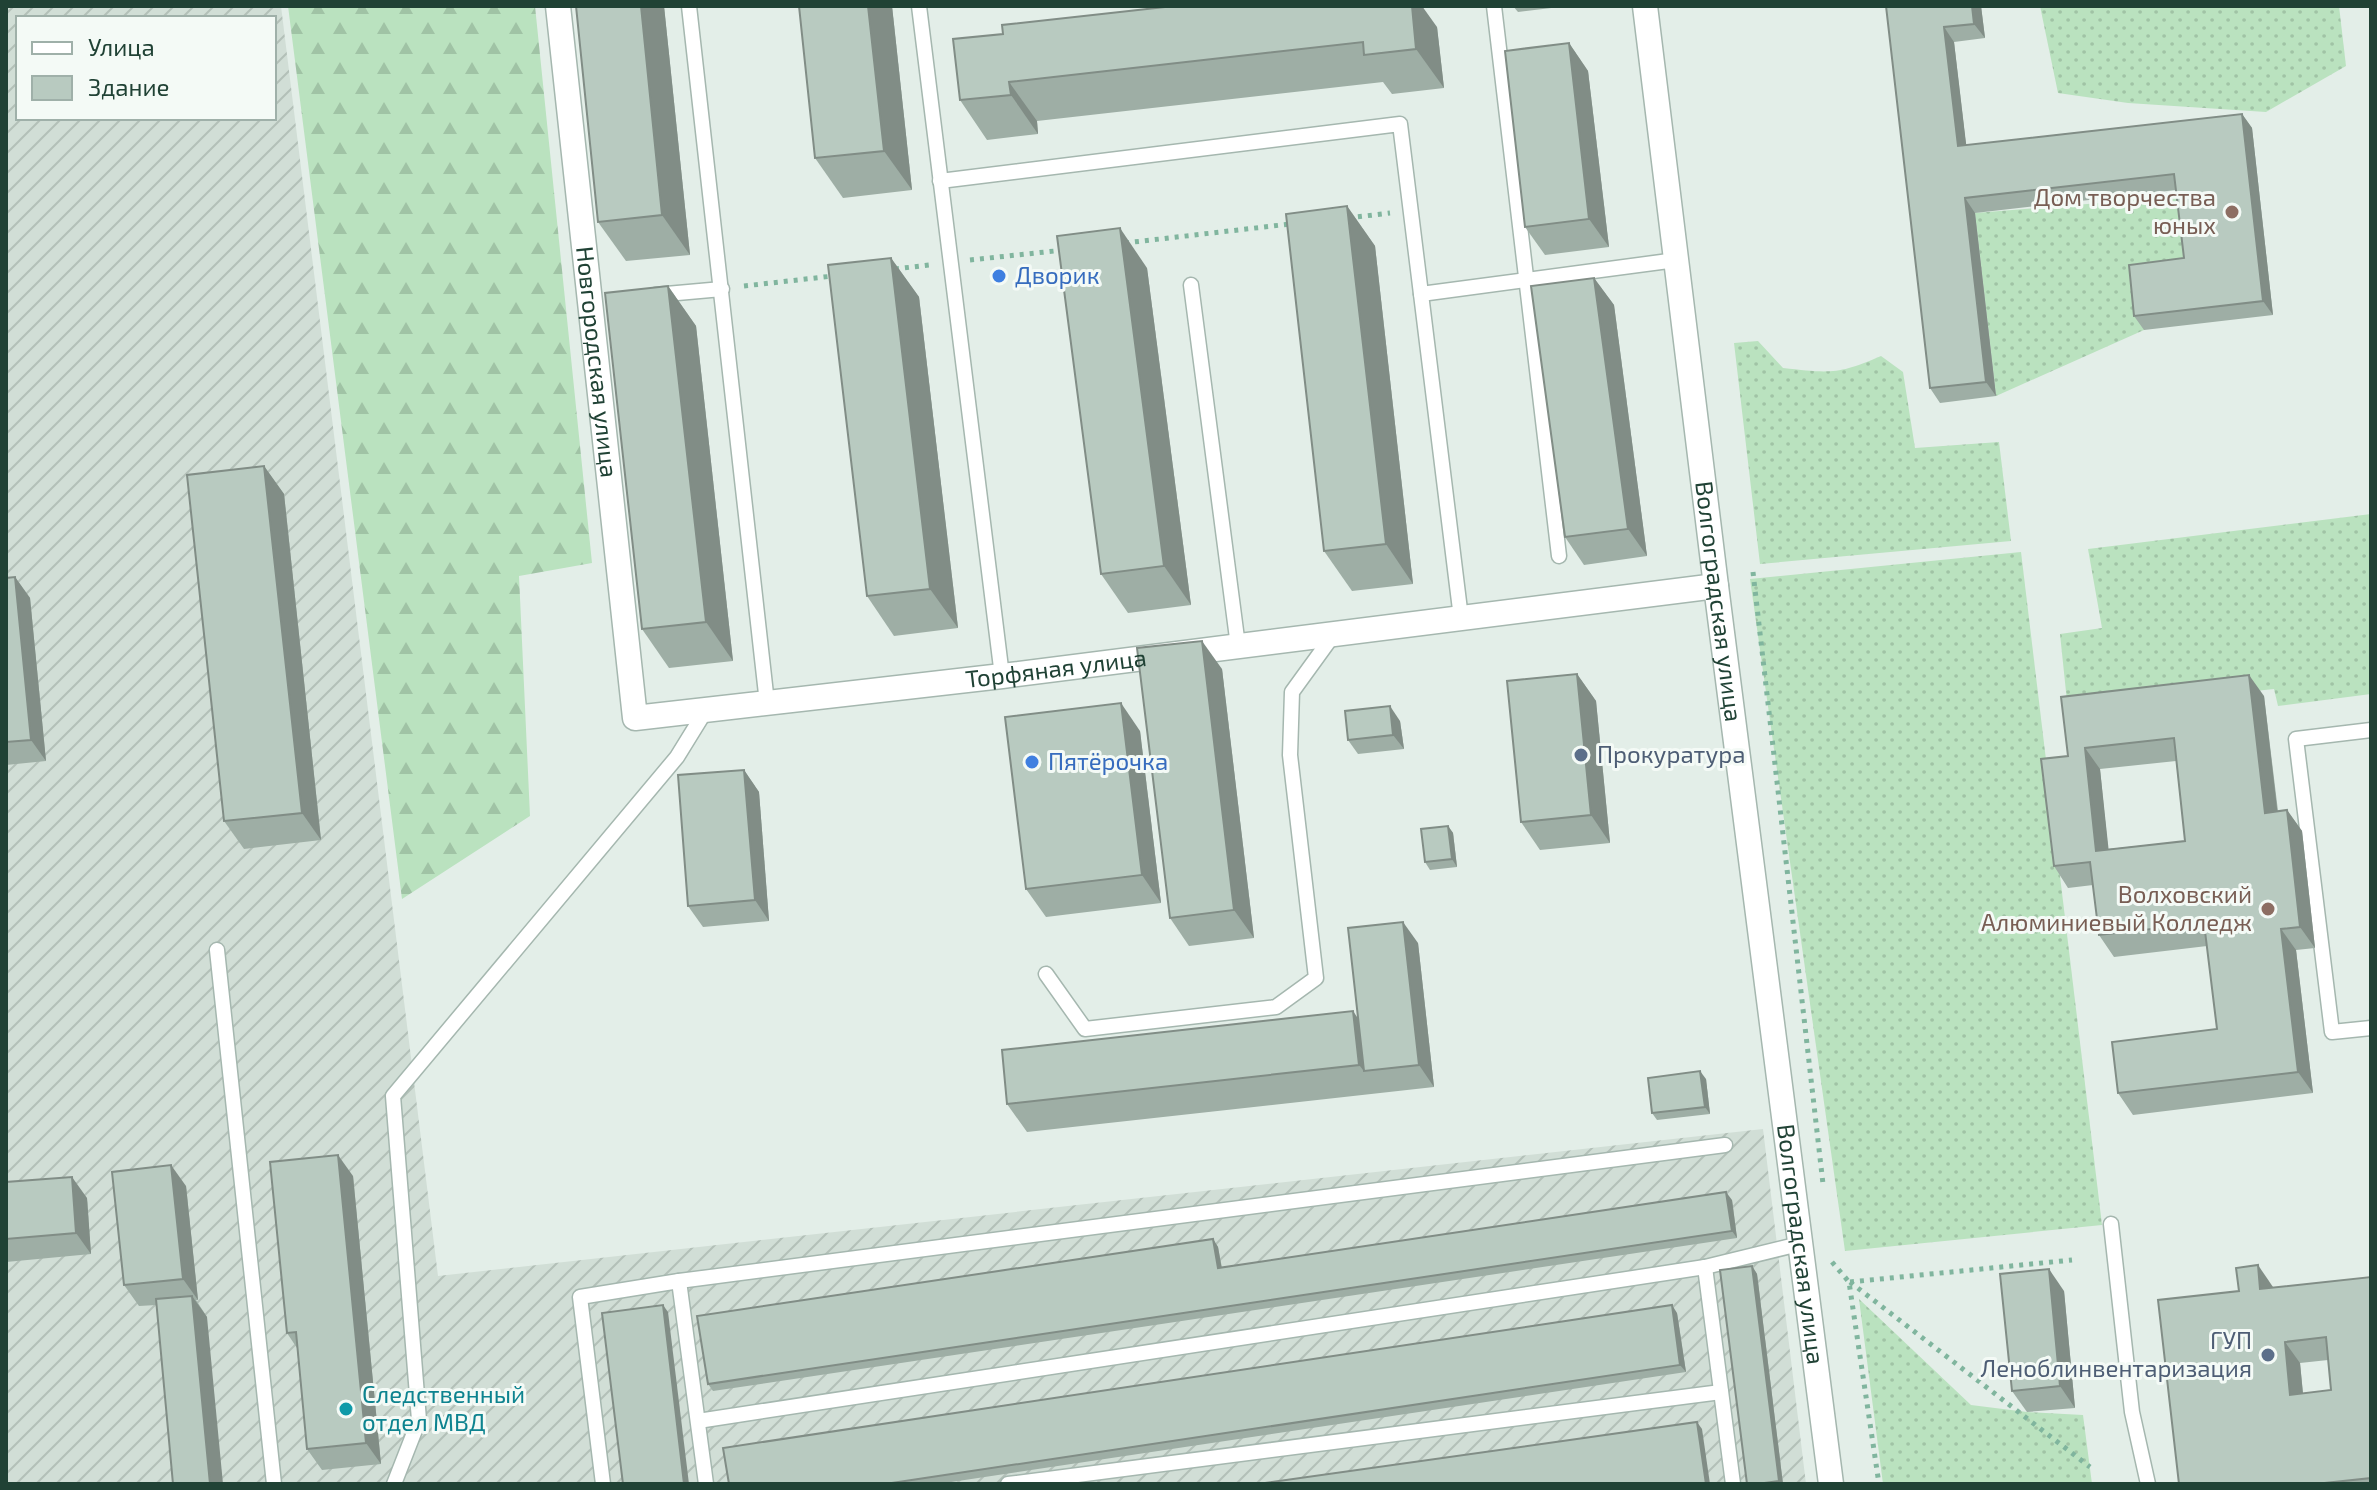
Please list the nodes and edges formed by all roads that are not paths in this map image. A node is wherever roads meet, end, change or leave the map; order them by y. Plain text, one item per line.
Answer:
1 (558, 6) edge
2 (689, 6) edge
3 (919, 6) edge
4 (1494, 6) edge
5 (1645, 6) edge
6 (940, 181) junction
7 (1676, 260) junction
8 (1526, 279) junction
9 (1191, 285) dead end
10 (722, 289) junction
11 (1421, 294) junction
12 (634, 297) edge
13 (1559, 556) dead end
14 (1716, 586) junction
15 (1461, 618) junction
16 (1335, 634) junction
17 (1238, 646) junction
18 (1002, 676) junction
19 (767, 703) junction
20 (706, 710) junction
21 (635, 718) joint
22 (2371, 730) edge
23 (217, 950) dead end
24 (1046, 974) dead end
25 (2371, 1028) edge
26 (1725, 1145) dead end
27 (2111, 1224) dead end
28 (1799, 1244) junction
29 (1705, 1267) junction
30 (679, 1281) junction
31 (1721, 1392) junction
32 (698, 1421) junction
33 (274, 1484) edge
34 (394, 1484) edge
35 (603, 1484) edge
36 (706, 1484) edge
37 (1008, 1484) edge
38 (1733, 1484) edge
39 (1831, 1484) edge
40 (2148, 1484) edge

1 - 21 street, Новгородская улица
2 - 10 lane
3 - 6 lane
4 - 8 lane
5 - 7 street, Волгоградская улица
6 - 11 lane
6 - 18 lane
7 - 8 lane
7 - 14 street, Волгоградская улица
8 - 11 lane
8 - 13 lane
9 - 17 lane
10 - 12 lane
10 - 19 lane
11 - 15 lane
14 - 15 street, Торфяная улица
14 - 28 street, Волгоградская улица
15 - 16 street, Торфяная улица
16 - 17 street, Торфяная улица
16 - 24 lane
17 - 18 street, Торфяная улица
18 - 19 street, Торфяная улица
19 - 20 street, Торфяная улица
20 - 21 street, Торфяная улица
20 - 34 lane
22 - 25 lane
23 - 33 lane
26 - 30 lane
27 - 40 lane
28 - 29 lane
28 - 39 street, Волгоградская улица
29 - 31 lane
29 - 32 lane
30 - 32 lane
30 - 35 lane
31 - 37 lane
31 - 38 lane
32 - 36 lane

